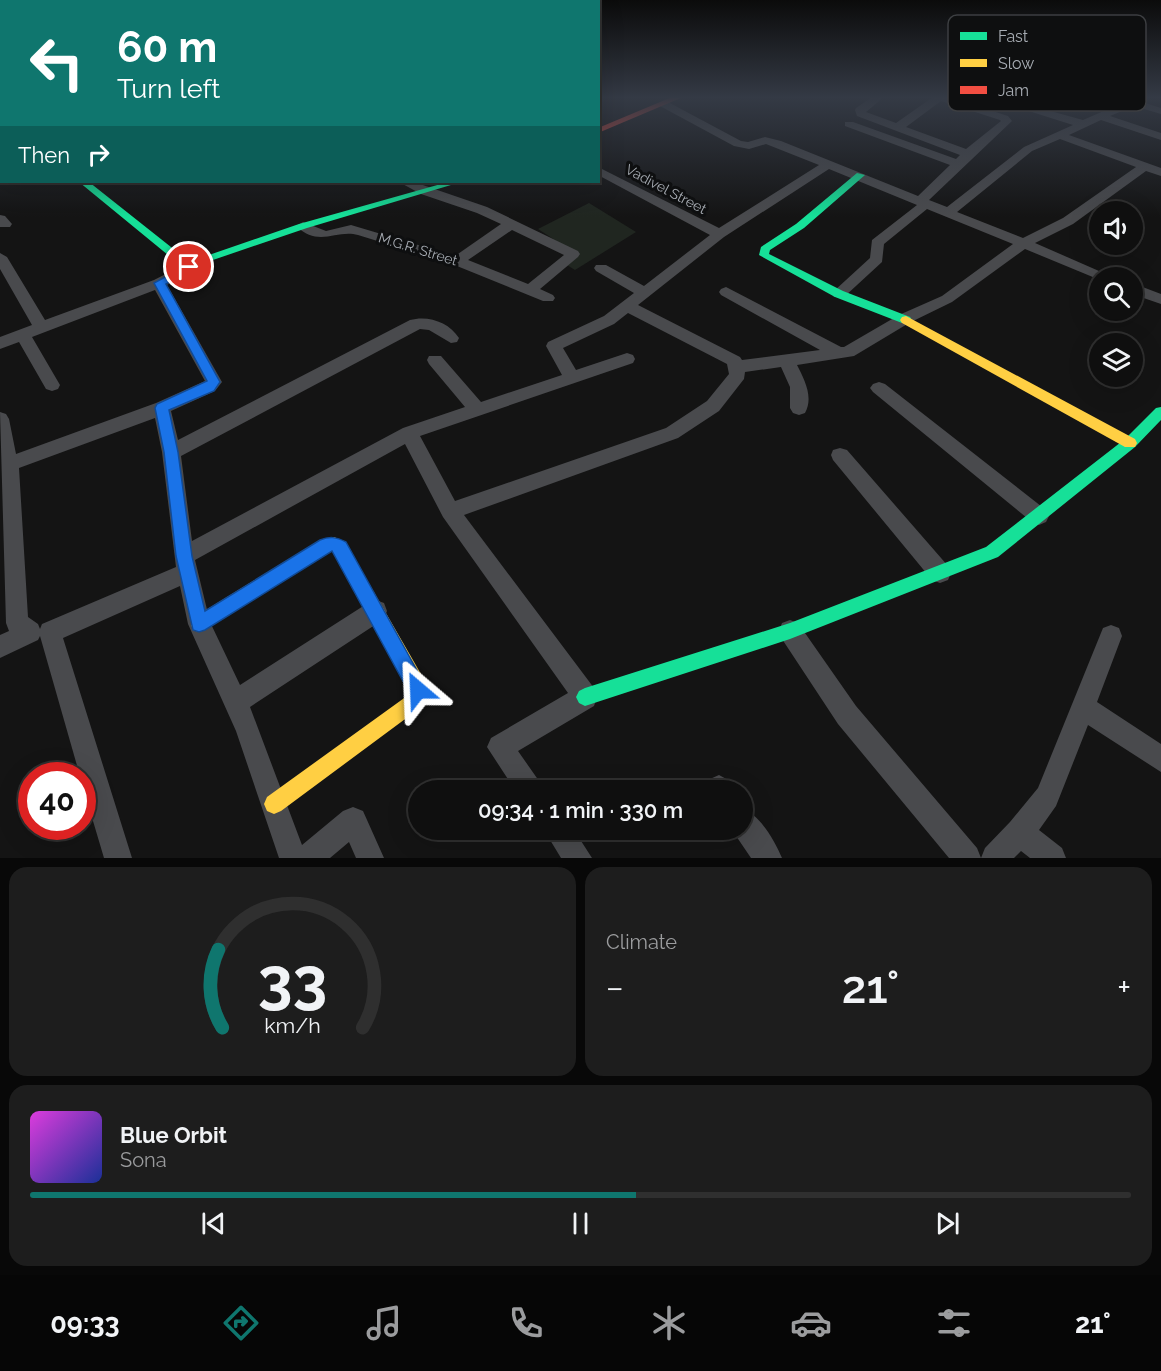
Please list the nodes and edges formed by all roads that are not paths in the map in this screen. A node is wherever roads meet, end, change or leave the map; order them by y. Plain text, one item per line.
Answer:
1 (725, 137) edge
2 (884, 137) edge
3 (922, 137) edge
4 (987, 137) edge
5 (1055, 137) edge
6 (1066, 137) edge
7 (968, 154) junction
8 (830, 163) junction
9 (957, 164) junction
10 (1145, 166) junction
11 (600, 171) edge
12 (1161, 172) edge
13 (860, 175) junction
14 (85, 183) edge
15 (407, 183) edge
16 (453, 183) edge
17 (425, 191) junction
18 (924, 202) junction
19 (949, 212) junction
20 (511, 224) junction
21 (303, 226) junction
22 (720, 234) junction
23 (1024, 243) junction
24 (0, 257) edge
25 (204, 260) junction
26 (457, 261) junction
27 (602, 268) dead end
28 (1089, 270) edge
29 (159, 283) junction
30 (531, 289) junction
31 (644, 292) junction
32 (726, 292) dead end
33 (1143, 292) edge
34 (839, 294) junction
35 (548, 298) dead end
36 (1161, 299) edge
37 (628, 306) junction
38 (904, 319) junction
39 (41, 327) junction
40 (23, 334) junction
41 (451, 338) dead end
42 (0, 343) edge
43 (838, 353) junction
44 (627, 359) dead end
45 (435, 360) dead end
46 (787, 362) junction
47 (735, 366) junction
48 (572, 377) junction
49 (52, 385) dead end
50 (879, 388) dead end
51 (162, 408) junction
52 (799, 408) dead end
53 (477, 410) junction
54 (1161, 412) edge
55 (0, 419) edge
56 (409, 433) junction
57 (1130, 443) junction
58 (171, 452) junction
59 (840, 455) dead end
60 (9, 464) junction
61 (450, 511) junction
62 (1039, 516) junction
63 (6, 544) edge
64 (186, 564) junction
65 (940, 573) junction
66 (376, 611) junction
67 (199, 624) junction
68 (790, 631) junction
69 (1111, 636) dead end
70 (0, 647) edge
71 (585, 697) junction
72 (235, 702) junction
73 (1082, 707) junction
74 (1161, 759) edge
75 (523, 780) edge
76 (274, 804) junction
77 (1020, 832) junction
78 (753, 837) edge
79 (565, 840) edge
80 (118, 858) edge
81 (293, 858) edge
82 (309, 858) edge
83 (370, 858) edge
84 (578, 858) edge
85 (768, 858) edge
86 (967, 858) edge
87 (995, 858) edge
88 (1052, 858) edge

1 - 8 street
2 - 9 street
3 - 7 street
4 - 7 street
5 - 19 street
6 - 10 street
7 - 9 street
8 - 13 street
8 - 22 street
9 - 18 street
10 - 12 street
10 - 23 street
11 - 22 street, Vadivel Street
13 - 18 street
13 - 34 street
14 - 25 street
15 - 17 street
16 - 17 street
17 - 20 street
17 - 21 street
18 - 19 street
18 - 34 street
19 - 23 street
20 - 26 street
20 - 30 street
21 - 25 street
21 - 26 street, M.G.R. Street
22 - 31 street
23 - 28 street
23 - 38 street
24 - 39 street
25 - 29 street
26 - 30 street, M.G.R. Street
27 - 31 street
29 - 39 street
29 - 51 street
30 - 35 street, M.G.R. Street
31 - 37 street
32 - 43 street
33 - 36 street
34 - 38 street
37 - 47 street
37 - 48 street
38 - 43 street
38 - 57 street
39 - 40 street
40 - 42 street
40 - 49 street
41 - 58 street
43 - 46 street
44 - 48 street
45 - 53 street
46 - 47 street
46 - 52 street
47 - 61 street
48 - 53 street
50 - 62 street
51 - 58 street
51 - 60 street
53 - 56 street
54 - 57 street
55 - 60 street
56 - 61 street
56 - 64 street
57 - 62 street
58 - 64 street
59 - 65 street
60 - 63 street
61 - 71 street
62 - 65 street
63 - 70 street
64 - 67 street
64 - 80 street
65 - 68 street
66 - 67 street
66 - 72 street
66 - 76 street
67 - 72 street
68 - 71 street
68 - 86 street
69 - 73 street
71 - 75 street
72 - 76 street
73 - 74 street
73 - 77 street
76 - 81 street
77 - 87 street
77 - 88 street
78 - 85 street
79 - 84 street
82 - 83 street

